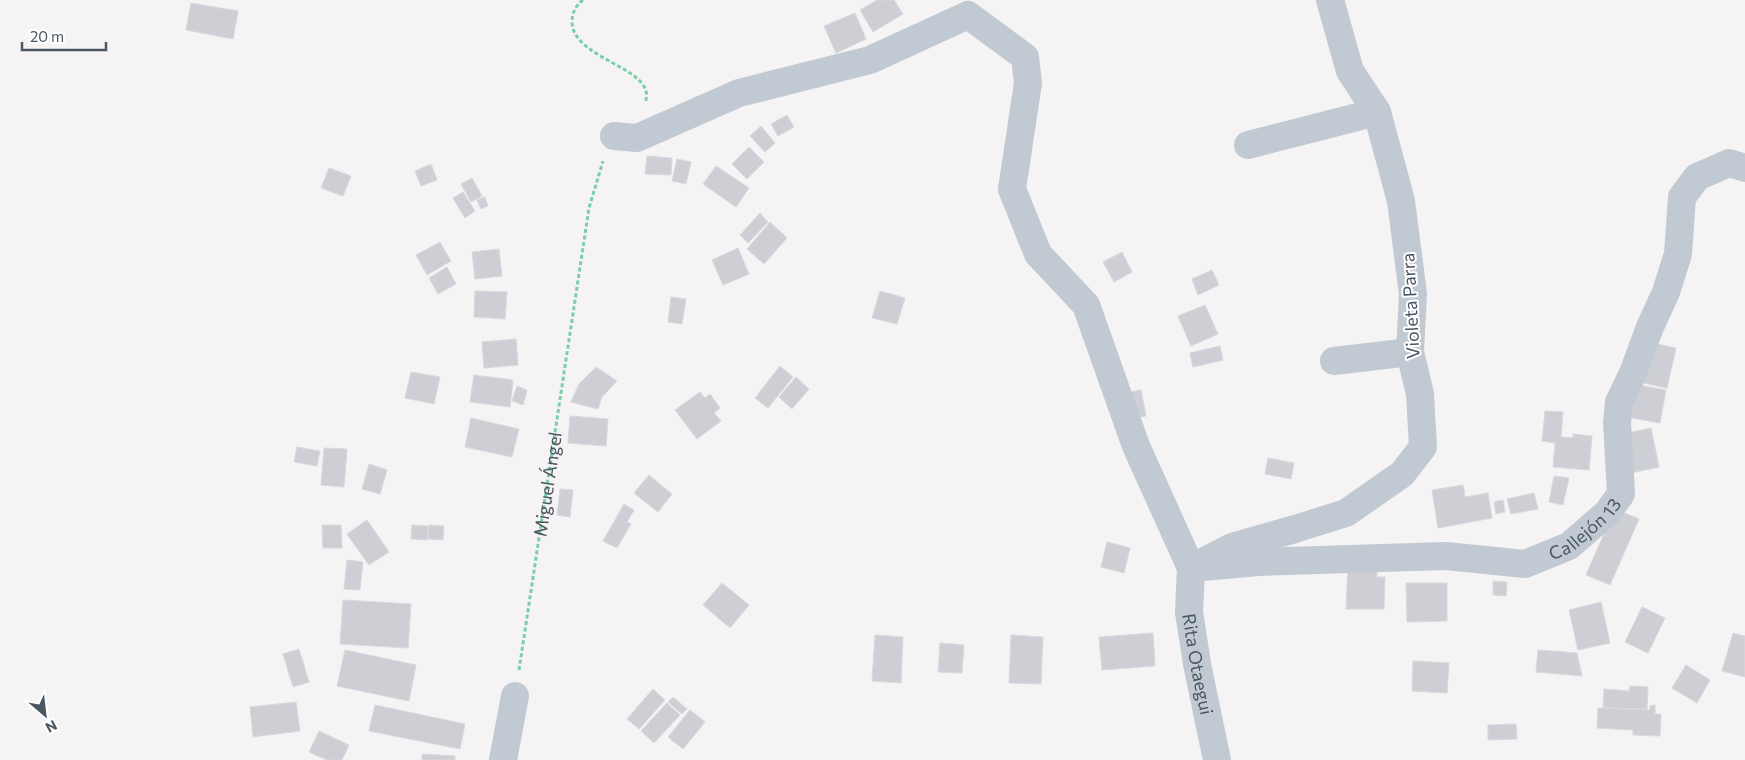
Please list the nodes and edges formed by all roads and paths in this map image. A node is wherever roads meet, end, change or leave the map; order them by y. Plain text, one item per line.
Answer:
1 (583, 0) edge
2 (1330, 0) edge
3 (1377, 112) junction
4 (614, 136) junction
5 (1248, 145) dead end
6 (1745, 168) edge
7 (1410, 352) junction
8 (1334, 362) dead end
9 (1191, 568) junction
10 (515, 696) joint
11 (503, 760) edge
12 (1217, 760) edge

1 - 4 path
2 - 3 street, Violeta Parra
3 - 5 street
3 - 7 street, Violeta Parra
4 - 9 street
4 - 10 path, Miguel Ángel
6 - 9 street, Callejón 13
7 - 8 street
7 - 9 street, Violeta Parra
9 - 12 street, Rita Otaegui
10 - 11 street

